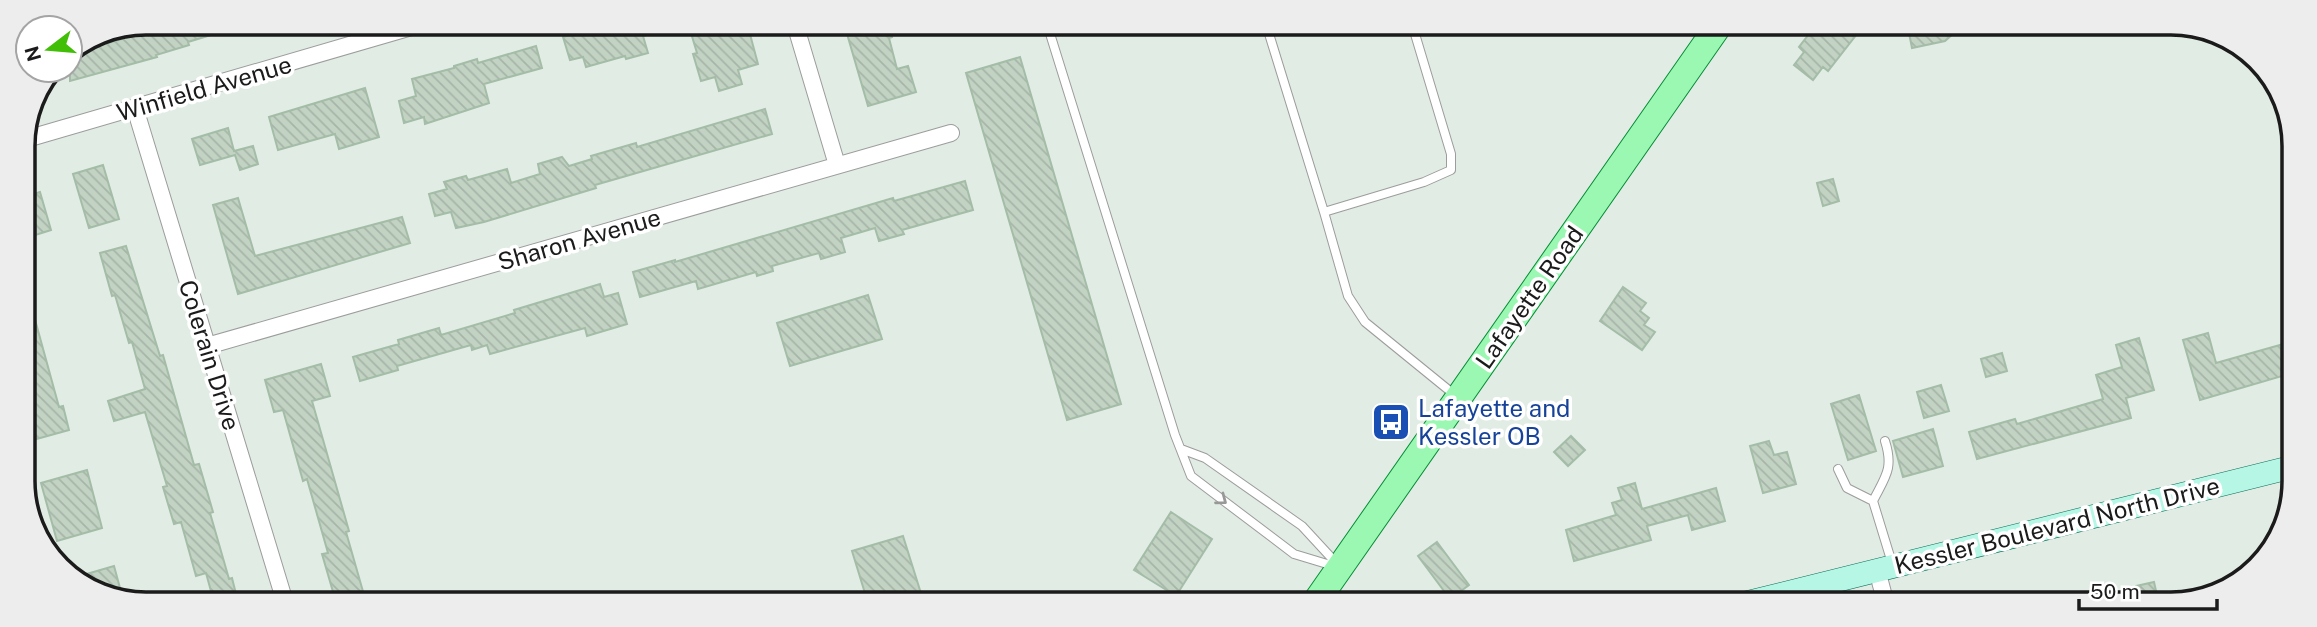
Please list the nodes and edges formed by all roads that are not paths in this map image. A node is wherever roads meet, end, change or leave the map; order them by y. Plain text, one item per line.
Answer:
1 (384, 35) edge
2 (799, 35) edge
3 (1050, 35) edge
4 (1269, 35) edge
5 (1415, 35) edge
6 (1712, 35) edge
7 (135, 107) junction
8 (951, 133) dead end
9 (36, 136) edge
10 (837, 165) junction
11 (1324, 212) junction
12 (207, 346) junction
13 (1459, 398) junction
14 (1885, 441) dead end
15 (1181, 449) junction
16 (1838, 469) dead end
17 (2282, 469) edge
18 (1872, 501) junction
19 (1340, 567) junction
20 (1885, 568) junction
21 (282, 592) edge
22 (1323, 592) edge
23 (1790, 592) edge
24 (1886, 592) edge

1 - 7 street, Winfield Avenue
2 - 10 street
3 - 15 lane
4 - 11 lane
5 - 11 lane
6 - 13 main road, Lafayette Road
7 - 9 street, Winfield Avenue
7 - 12 street, Colerain Drive
8 - 10 street, Sharon Avenue
10 - 12 street, Sharon Avenue
11 - 13 lane
12 - 21 street, Colerain Drive
13 - 19 main road, Lafayette Road
14 - 18 lane
15 - 19 lane
15 -> 19 lane
16 - 18 lane
17 - 20 main road, Kessler Boulevard North Drive
18 - 20 lane
19 - 22 main road, Lafayette Road
20 - 23 main road, Kessler Boulevard North Drive
20 - 24 street

